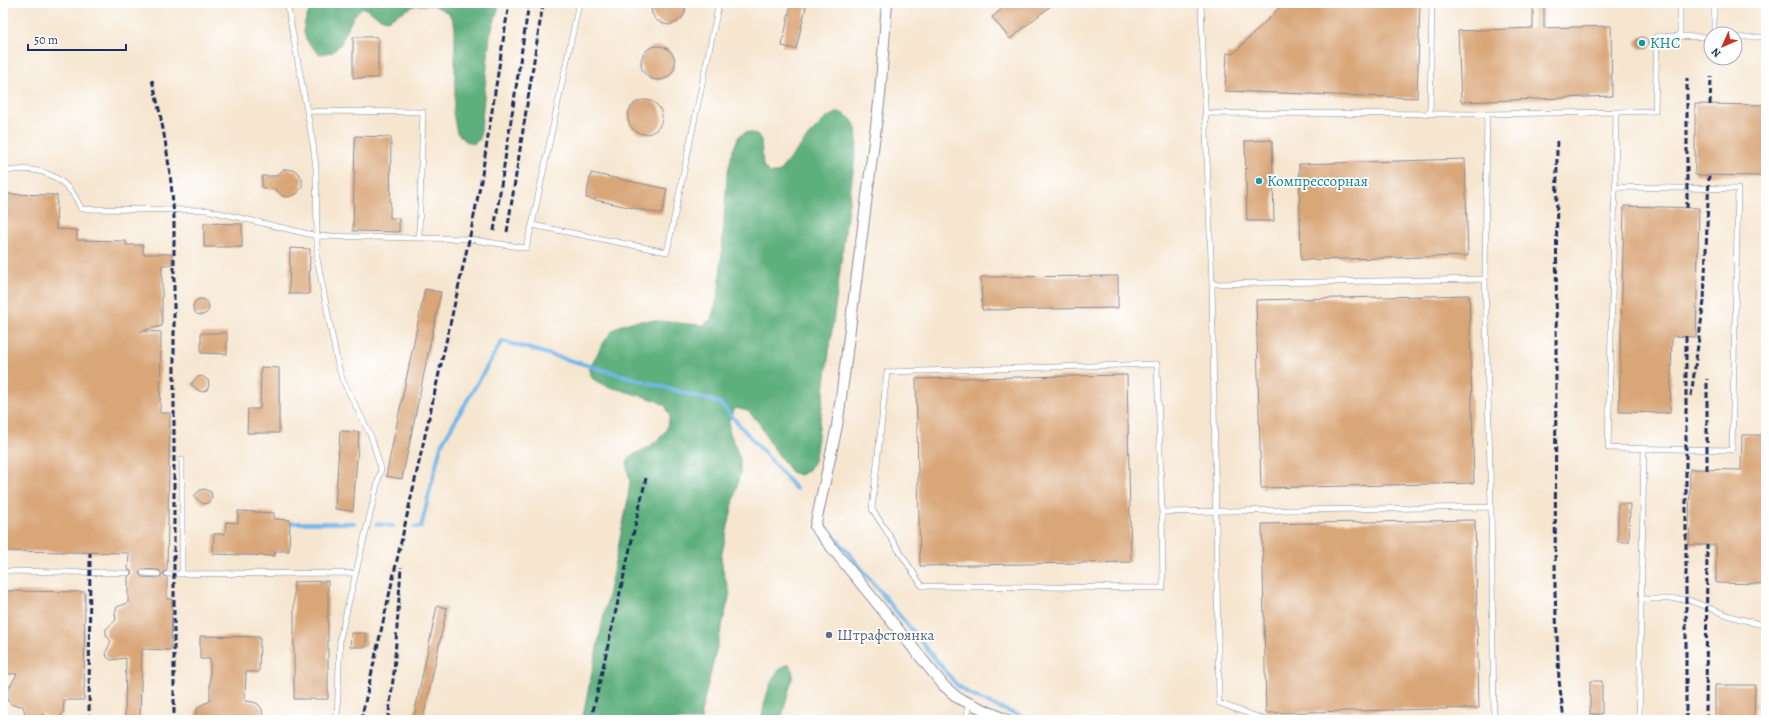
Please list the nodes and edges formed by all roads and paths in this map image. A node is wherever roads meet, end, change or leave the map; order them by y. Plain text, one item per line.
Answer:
1 (288, 3) edge
2 (579, 3) edge
3 (719, 3) edge
4 (887, 3) edge
5 (1201, 3) edge
6 (1432, 3) edge
7 (1680, 3) edge
8 (1714, 3) edge
9 (1714, 26) edge
10 (1680, 36) junction
11 (1703, 37) edge
12 (1743, 37) edge
13 (1766, 37) edge
14 (308, 112) junction
15 (1616, 112) junction
16 (1206, 113) junction
17 (1430, 114) junction
18 (1487, 114) junction
19 (3, 172) edge
20 (1614, 187) junction
21 (532, 225) junction
22 (317, 236) junction
23 (419, 237) junction
24 (1485, 279) junction
25 (1212, 284) junction
26 (1644, 448) junction
27 (182, 460) dead end
28 (1491, 507) junction
29 (1162, 512) junction
30 (1215, 512) junction
31 (3, 571) edge
32 (128, 573) dead end
33 (143, 573) dead end
34 (355, 573) junction
35 (158, 574) dead end
36 (167, 574) dead end
37 (182, 574) junction
38 (1641, 599) junction
39 (1766, 626) edge
40 (968, 703) junction
41 (337, 720) edge
42 (968, 720) edge
43 (1007, 720) edge
44 (1266, 720) edge
45 (1494, 720) edge
46 (1639, 720) edge

1 - 14 lane
2 - 21 lane
3 - 21 lane
4 - 40 street
5 - 16 lane
6 - 17 lane
7 - 10 lane
8 - 9 lane
10 - 11 lane
10 - 15 lane
12 - 13 lane
14 - 22 lane
14 - 23 lane
15 - 18 lane
15 - 20 lane
16 - 17 lane
16 - 25 lane
17 - 18 lane
18 - 24 lane
19 - 22 lane
20 - 26 lane
20 - 26 lane
21 - 23 lane
22 - 23 lane
22 - 34 lane
24 - 25 lane
24 - 28 lane
25 - 30 lane
26 - 38 lane
27 - 37 lane
28 - 30 lane
28 - 45 lane
29 - 29 lane
29 - 30 lane
30 - 44 lane
31 - 32 lane
33 - 35 lane
34 - 37 lane
34 - 41 lane
36 - 37 lane
38 - 39 lane
38 - 46 lane
40 - 42 lane
40 - 43 street

